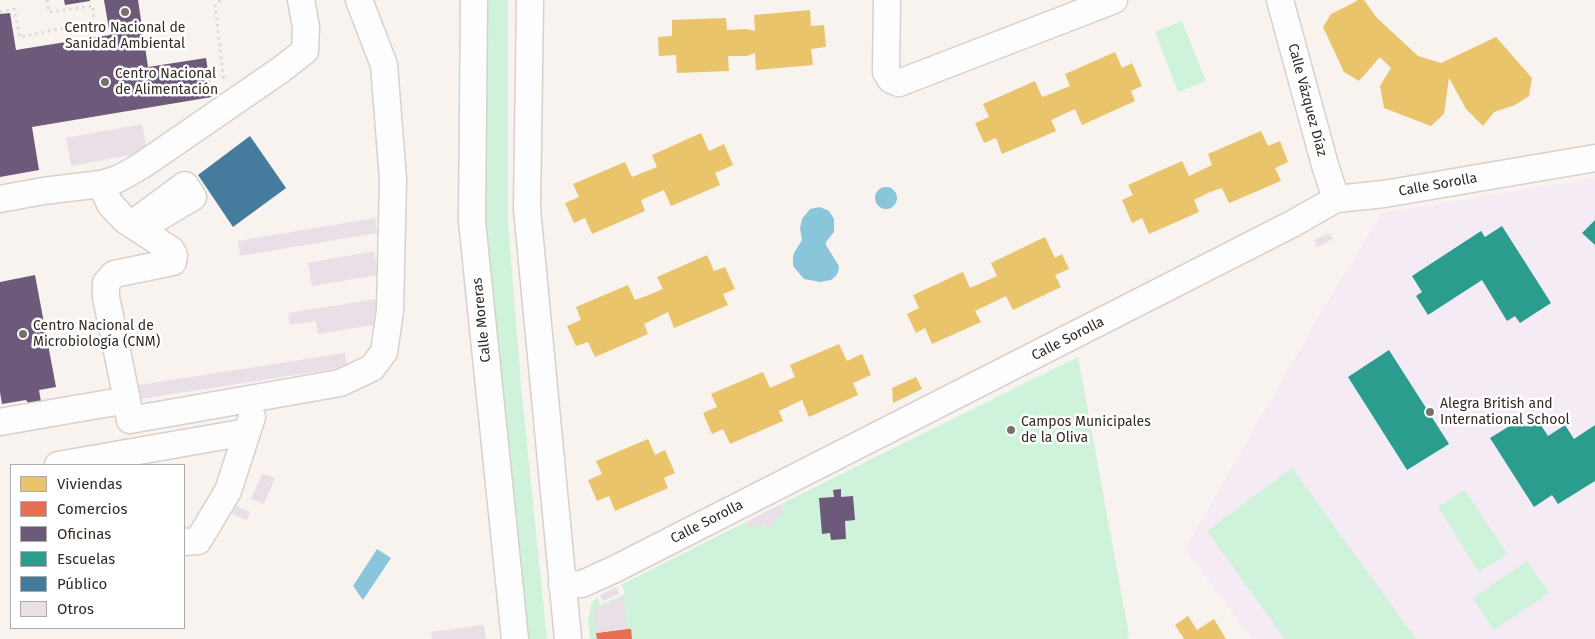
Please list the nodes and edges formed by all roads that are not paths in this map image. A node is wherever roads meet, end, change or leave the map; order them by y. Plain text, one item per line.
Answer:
1 (301, 0) edge
2 (358, 0) edge
3 (474, 0) edge
4 (530, 0) edge
5 (887, 0) edge
6 (1114, 0) edge
7 (1280, 0) edge
8 (1595, 158) edge
9 (100, 184) junction
10 (0, 199) edge
11 (1336, 199) junction
12 (258, 397) junction
13 (127, 400) junction
14 (0, 422) edge
15 (247, 432) junction
16 (64, 464) edge
17 (185, 542) edge
18 (562, 585) junction
19 (515, 639) edge
20 (568, 639) edge

1 - 9 street
2 - 12 street
3 - 19 street, Calle Moreras
4 - 18 street
5 - 6 street
7 - 11 street, Calle Vázquez Díaz
8 - 11 street, Calle Sorolla
9 - 10 street
9 - 13 street
11 - 18 street, Calle Sorolla
12 - 13 street
12 - 15 street
13 - 14 street
15 - 16 street
15 - 17 street
18 - 20 street

